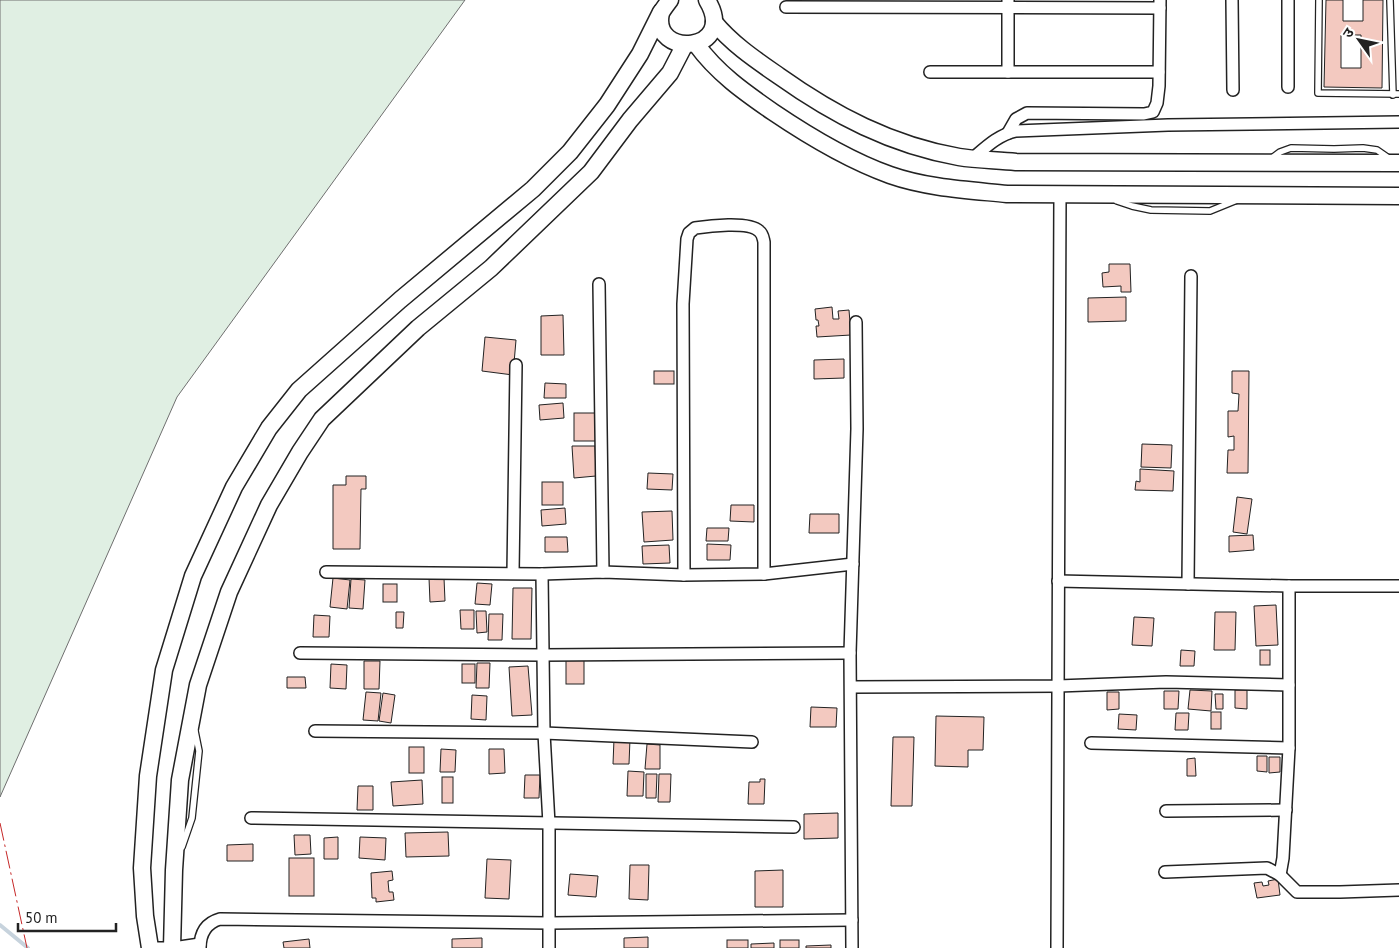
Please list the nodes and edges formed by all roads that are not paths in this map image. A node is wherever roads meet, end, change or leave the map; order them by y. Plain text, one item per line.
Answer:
1 (1232, 0) edge
2 (1288, 0) edge
3 (1319, 0) edge
4 (1390, 0) edge
5 (1008, 4) edge
6 (1160, 4) edge
7 (666, 6) edge
8 (786, 7) dead end
9 (713, 8) edge
10 (690, 45) junction
11 (930, 72) dead end
12 (1008, 72) junction
13 (1159, 72) junction
14 (1288, 87) dead end
15 (1233, 90) dead end
16 (1396, 94) edge
17 (1399, 122) edge
18 (1008, 133) junction
19 (972, 159) junction
20 (1397, 163) edge
21 (1060, 194) junction
22 (1399, 196) edge
23 (1191, 276) dead end
24 (599, 284) dead end
25 (856, 322) dead end
26 (516, 365) dead end
27 (853, 564) junction
28 (326, 572) dead end
29 (603, 572) junction
30 (513, 573) junction
31 (542, 574) junction
32 (764, 574) junction
33 (684, 575) junction
34 (1058, 581) junction
35 (1188, 584) junction
36 (1289, 586) junction
37 (1399, 586) edge
38 (300, 653) dead end
39 (850, 653) junction
40 (542, 656) junction
41 (1289, 684) junction
42 (1058, 686) junction
43 (851, 687) junction
44 (315, 731) dead end
45 (544, 733) junction
46 (752, 742) dead end
47 (1091, 742) dead end
48 (1288, 748) junction
49 (1286, 810) junction
50 (1166, 811) dead end
51 (251, 818) dead end
52 (549, 824) junction
53 (794, 827) dead end
54 (1165, 872) dead end
55 (1280, 875) junction
56 (1399, 890) edge
57 (852, 920) junction
58 (549, 923) junction
59 (200, 946) edge
60 (150, 948) edge
61 (166, 948) edge
62 (173, 948) edge
63 (549, 948) edge
64 (852, 948) edge
65 (1057, 948) edge

1 - 15 street
2 - 14 street
3 - 16 lane
4 - 16 lane
5 - 6 street
5 - 8 street
5 - 12 street
6 - 13 street
7 - 10 street
7 - 60 street
9 - 10 street
9 - 19 street
10 - 21 street
10 - 62 street
11 - 12 street
12 - 13 street
13 - 18 street
17 - 18 street
18 - 19 street
19 - 20 street
21 - 22 street
21 - 34 street
23 - 35 street
24 - 29 street
25 - 27 street
26 - 30 street
27 - 32 street
27 - 39 street
28 - 30 street
29 - 31 street
29 - 33 street
30 - 31 street
31 - 40 street
32 - 33 street
32 - 33 street
34 - 35 street
34 - 42 street
35 - 36 street
36 - 37 street
36 - 41 street
38 - 40 street
39 - 40 street
39 - 43 street
40 - 45 street
41 - 42 street
41 - 48 street
42 - 43 street
42 - 65 street
43 - 57 street
44 - 45 street
45 - 46 street
45 - 52 street
47 - 48 street
48 - 49 street
49 - 50 street
49 - 55 street
51 - 52 street
52 - 53 street
52 - 58 street
54 - 55 street
55 - 56 street
57 - 58 street
57 - 64 street
58 - 59 street
58 - 63 street
59 - 62 street
60 - 61 street

